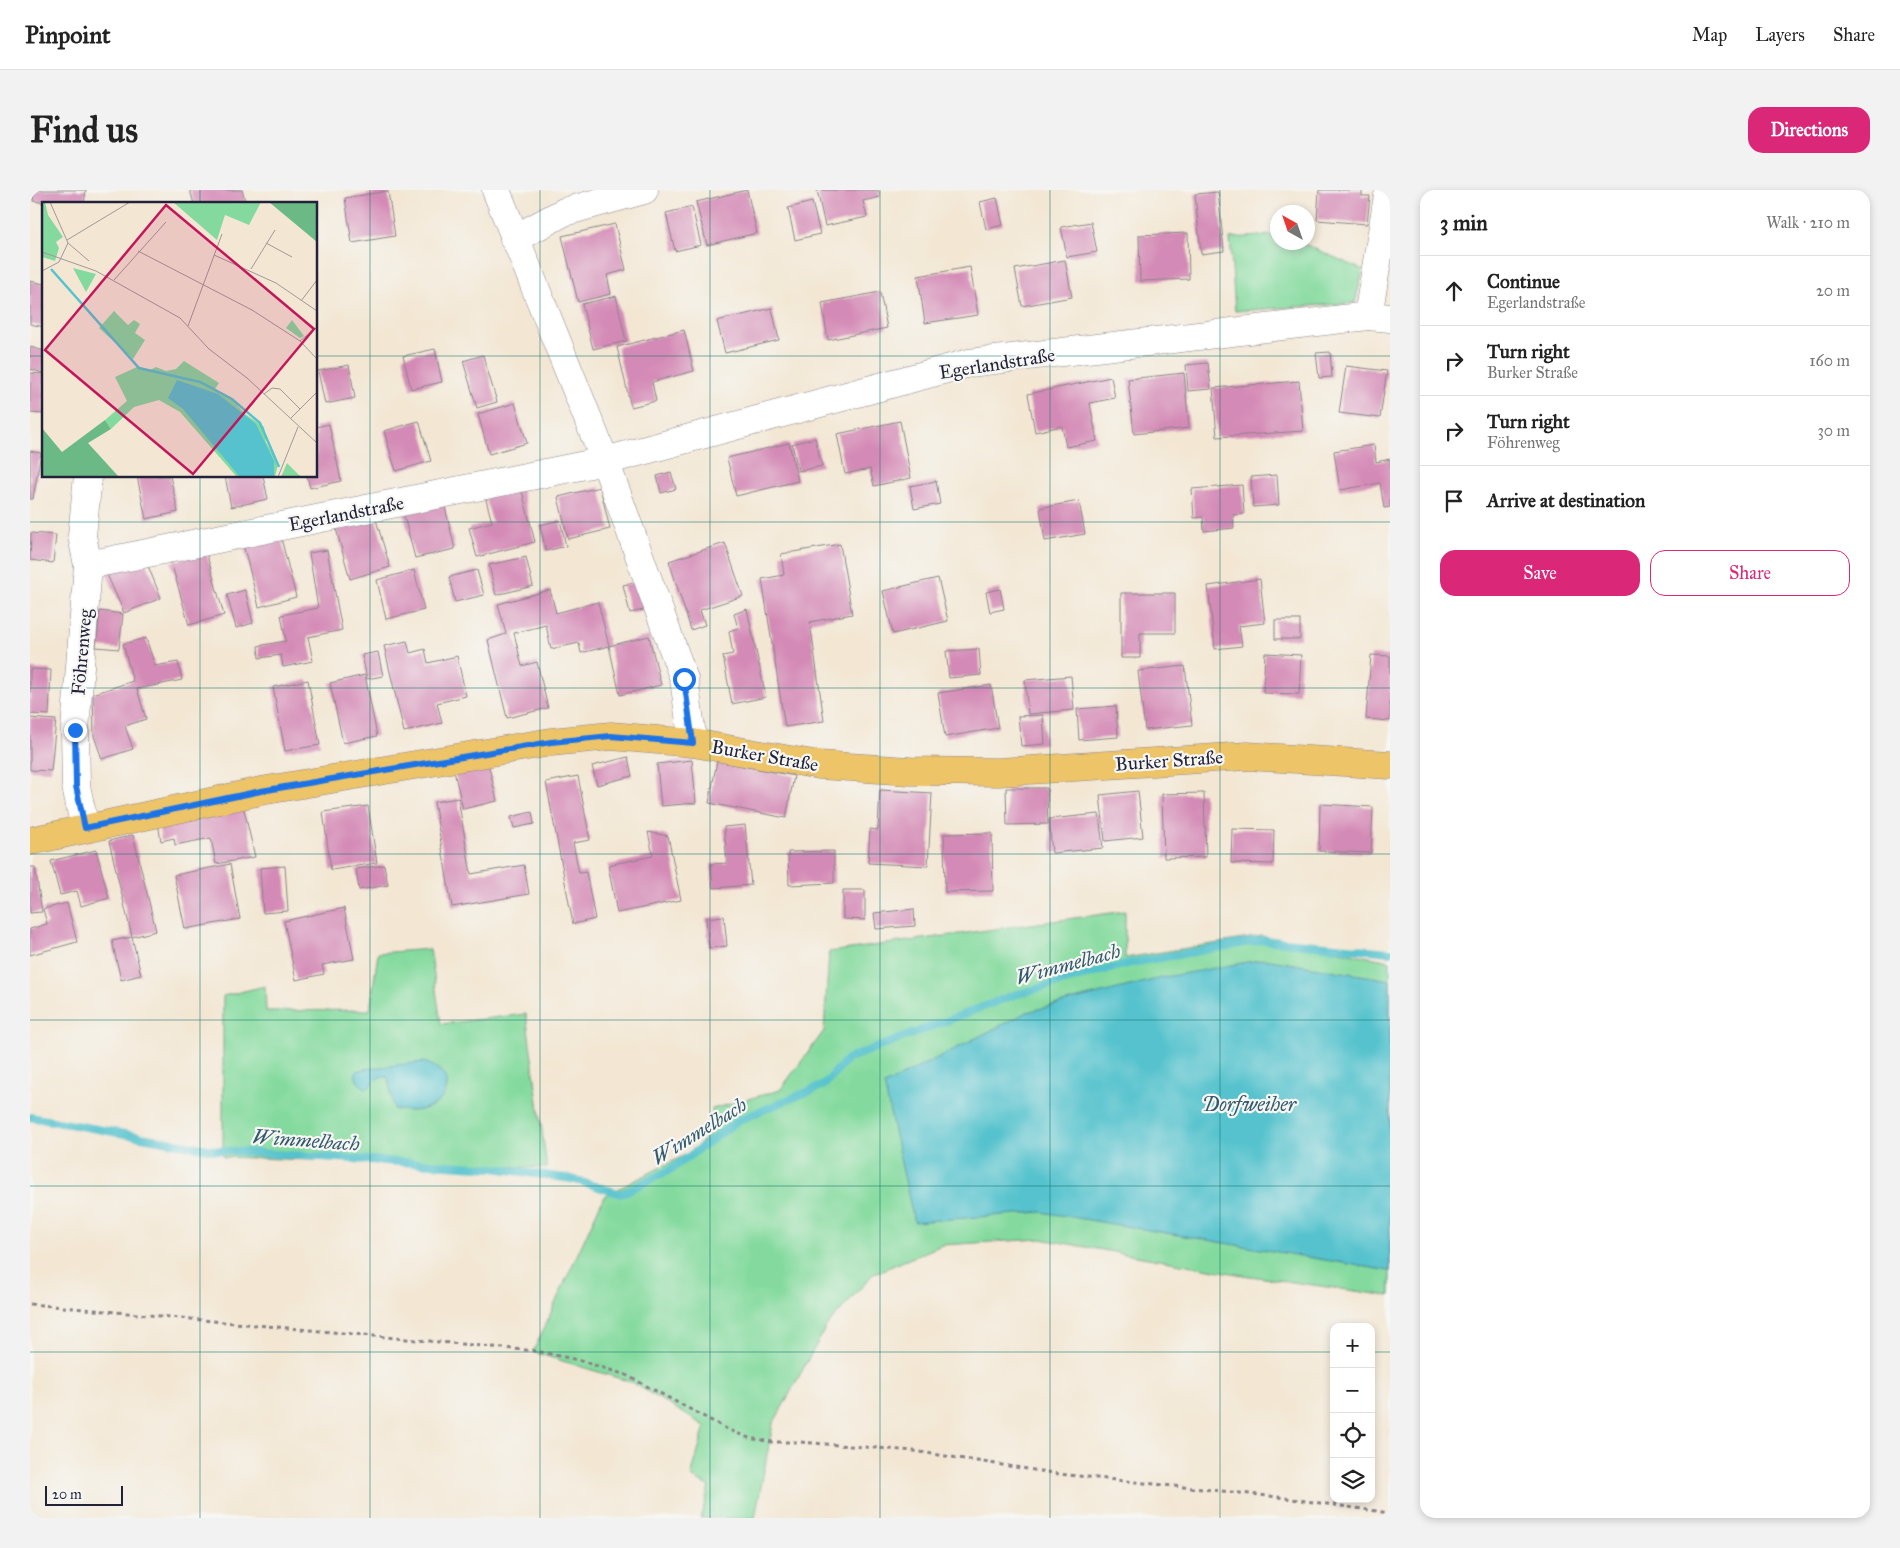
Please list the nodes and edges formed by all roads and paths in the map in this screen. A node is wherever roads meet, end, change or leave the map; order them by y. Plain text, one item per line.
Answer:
1 (496, 190) edge
2 (644, 190) edge
3 (1389, 190) edge
4 (514, 239) junction
5 (1379, 317) edge
6 (605, 461) junction
7 (88, 478) edge
8 (88, 565) junction
9 (693, 743) junction
10 (1390, 765) edge
11 (85, 828) junction
12 (30, 841) edge
13 (30, 1304) edge
14 (1390, 1513) edge

1 - 4 street
2 - 4 street
3 - 5 street, Egerlandstraße
4 - 6 street
5 - 6 street, Egerlandstraße
6 - 8 street, Egerlandstraße
6 - 9 street
7 - 8 street, Föhrenweg
8 - 11 street, Föhrenweg
9 - 10 main road, Burker Straße
9 - 11 main road, Burker Straße
11 - 12 main road, Burker Straße
13 - 14 path

